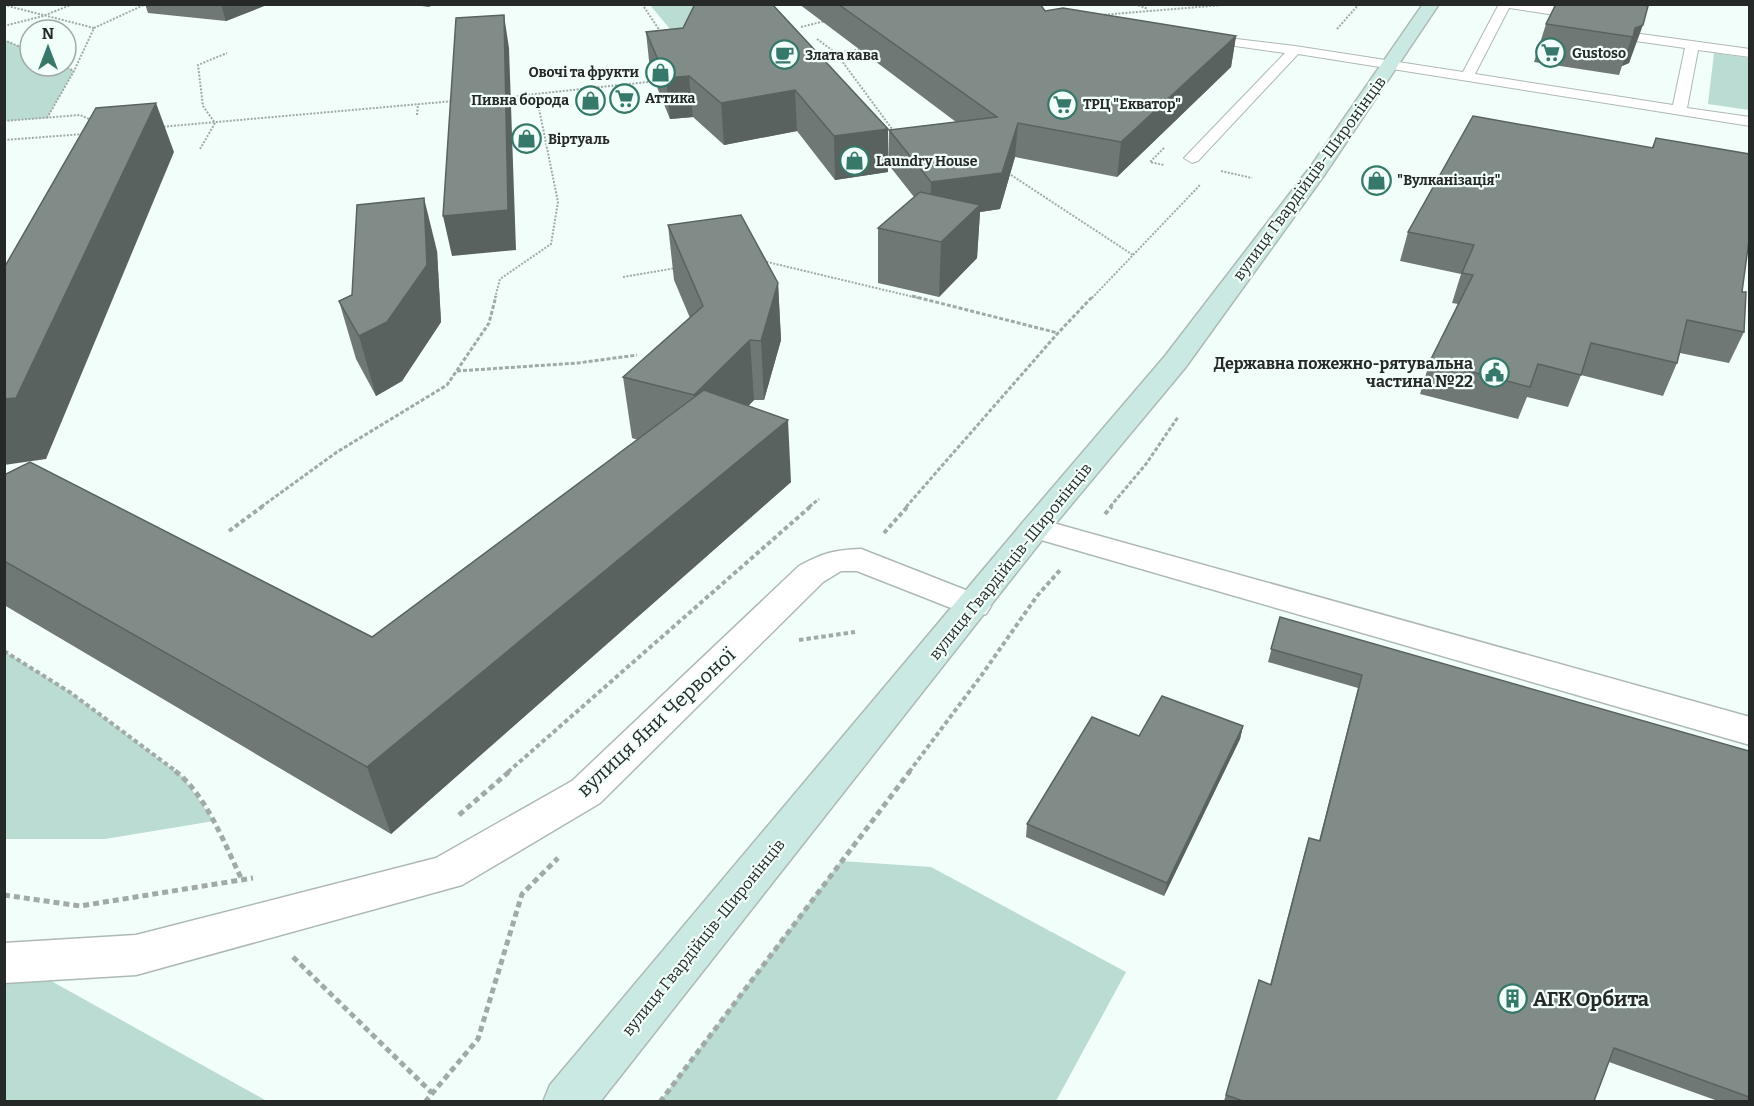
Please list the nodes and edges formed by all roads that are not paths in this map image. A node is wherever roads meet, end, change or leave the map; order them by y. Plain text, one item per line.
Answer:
1 (1431, 4) edge
2 (1506, 4) edge
3 (1188, 36) edge
4 (1692, 45) junction
5 (1295, 50) junction
6 (1749, 53) edge
7 (1391, 65) junction
8 (1467, 77) junction
9 (1680, 111) junction
10 (1749, 122) edge
11 (1192, 158) dead end
12 (1035, 528) junction
13 (974, 606) junction
14 (1749, 731) edge
15 (4, 963) edge
16 (568, 1101) edge

1 - 7 main road, вулиця Гвардійців-Широнінців
2 - 4 lane
2 - 8 lane
3 - 5 lane
4 - 6 lane
4 - 9 lane
5 - 7 lane
5 - 11 lane
7 - 8 lane
7 - 12 main road, вулиця Гвардійців-Широнінців
8 - 9 lane
9 - 10 lane
12 - 13 main road, вулиця Гвардійців-Широнінців
12 - 14 street
13 - 15 street, вулиця Яни Червоної
13 - 16 main road, вулиця Гвардійців-Широнінців

